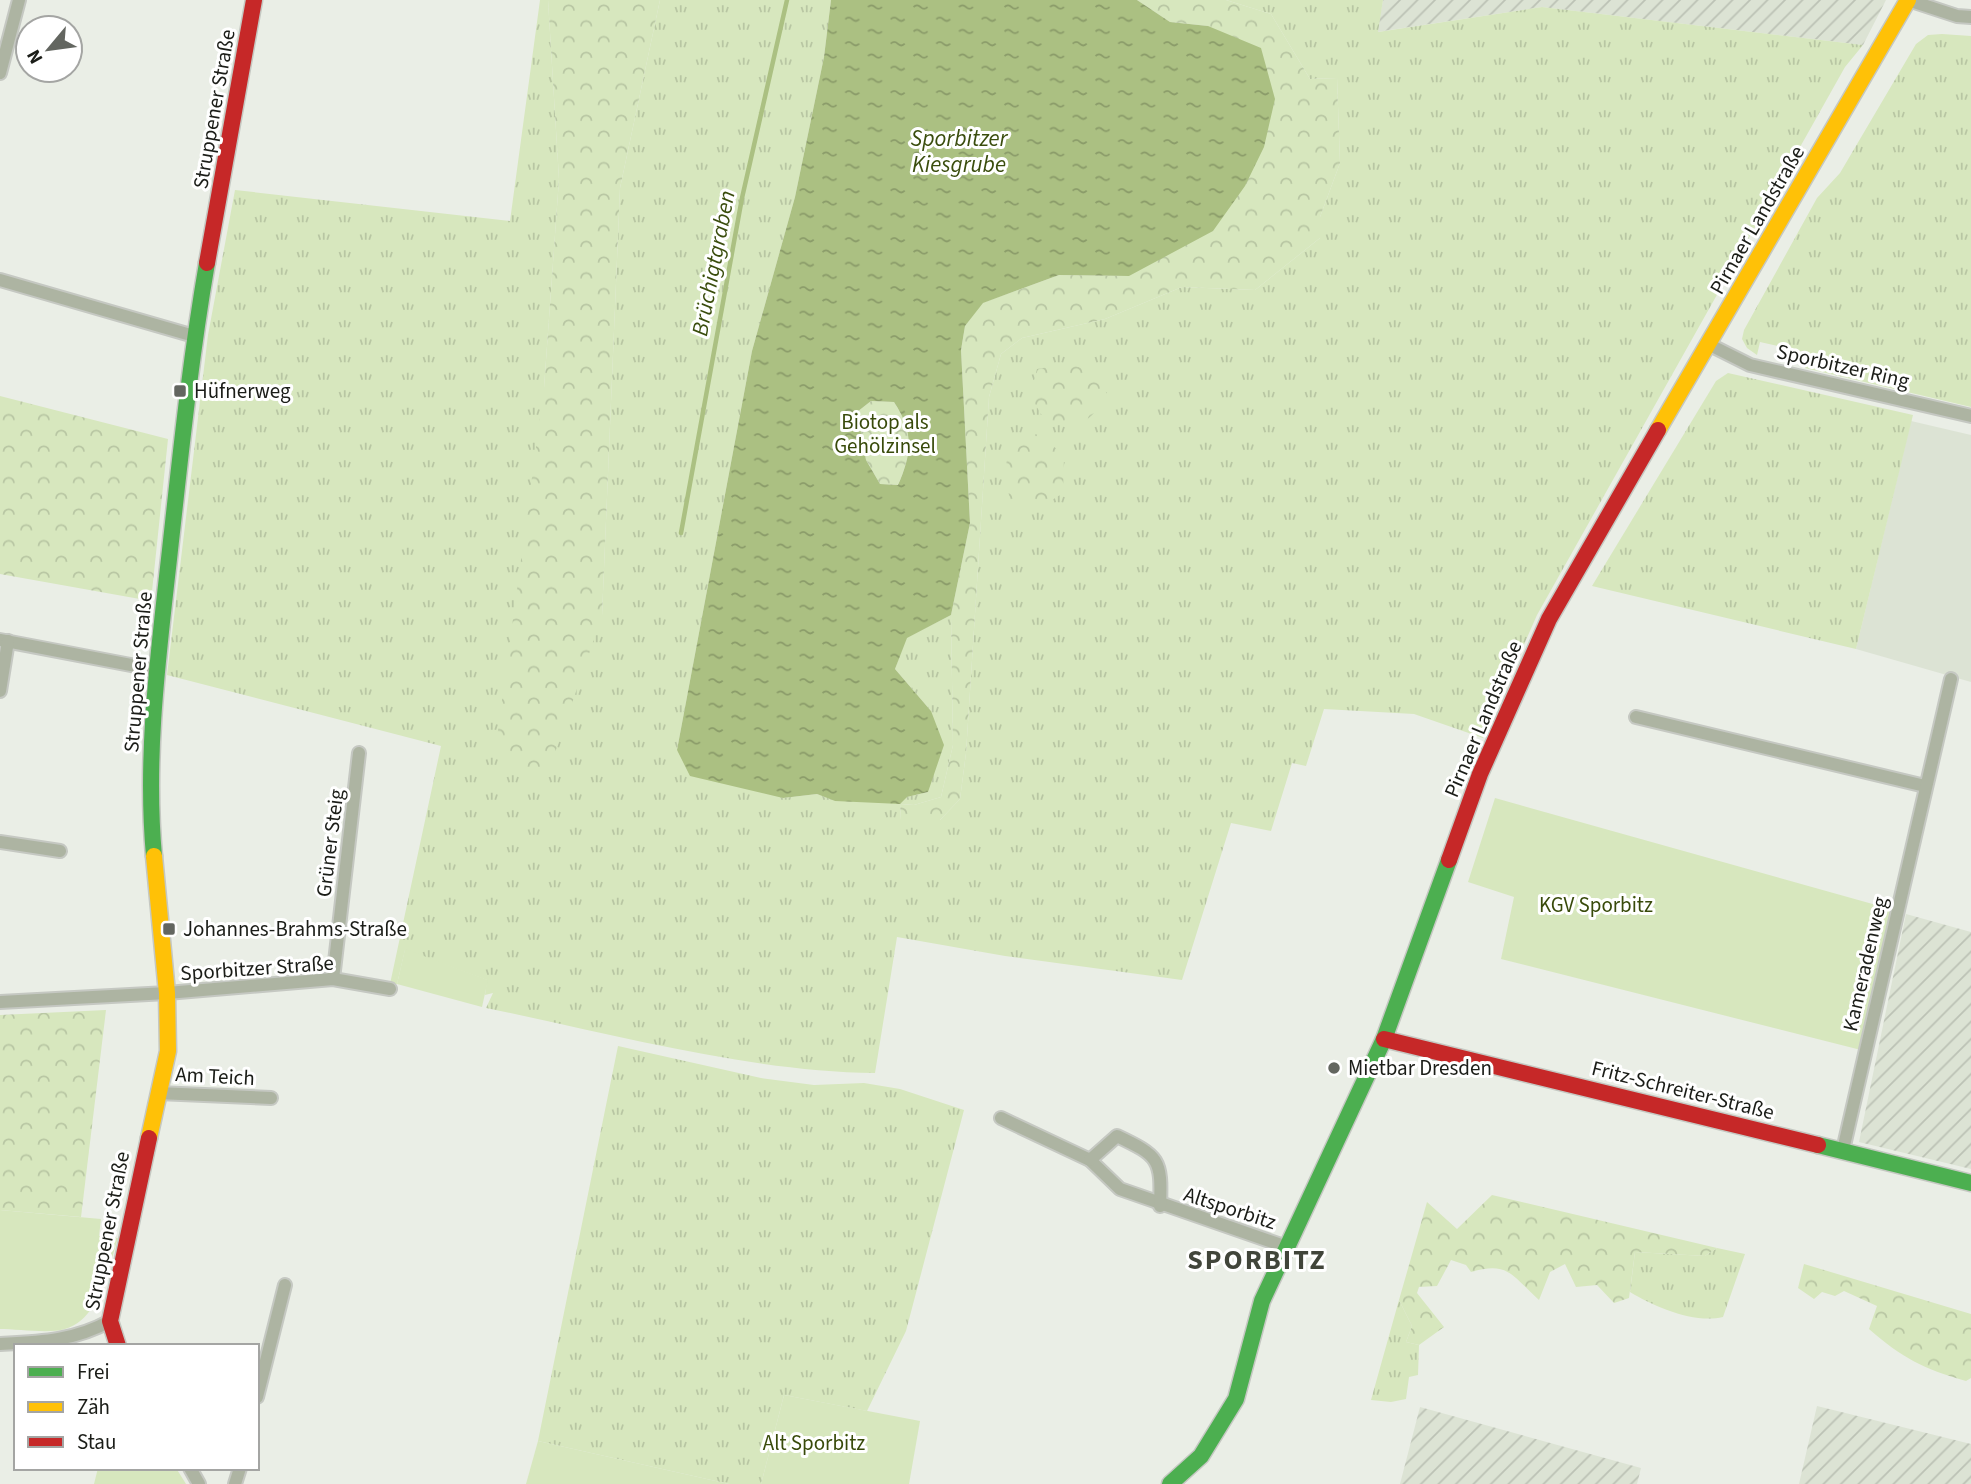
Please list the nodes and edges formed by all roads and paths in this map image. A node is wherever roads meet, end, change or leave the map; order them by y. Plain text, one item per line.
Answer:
1 (19, 0) edge
2 (254, 0) edge
3 (1908, 0) edge
4 (1971, 17) edge
5 (0, 73) edge
6 (0, 280) edge
7 (194, 336) junction
8 (1710, 345) junction
9 (1971, 416) edge
10 (4, 640) edge
11 (157, 670) junction
12 (1951, 679) dead end
13 (0, 691) edge
14 (1636, 717) dead end
15 (359, 753) dead end
16 (1925, 786) junction
17 (0, 842) edge
18 (60, 851) dead end
19 (333, 979) junction
20 (390, 989) dead end
21 (167, 993) junction
22 (0, 1002) edge
23 (1384, 1040) junction
24 (158, 1093) junction
25 (271, 1098) dead end
26 (1001, 1118) dead end
27 (1843, 1150) junction
28 (1090, 1160) junction
29 (1971, 1183) edge
30 (1160, 1206) junction
31 (1287, 1247) junction
32 (285, 1285) dead end
33 (110, 1321) junction
34 (55, 1341) junction
35 (0, 1344) edge
36 (65, 1344) edge
37 (117, 1344) edge
38 (259, 1389) edge
39 (1170, 1484) edge

1 - 5 street
2 - 7 street, Struppener Straße
3 - 4 street
3 - 8 street, Pirnaer Landstraße
6 - 7 street
7 - 11 street, Struppener Straße
8 - 9 street, Sporbitzer Ring
8 - 23 street, Pirnaer Landstraße
10 - 11 street
10 - 13 street
11 - 21 street, Struppener Straße
12 - 16 street, Kameradenweg
14 - 16 street
15 - 19 street, Grüner Steig
16 - 27 street, Kameradenweg
17 - 18 street
19 - 20 street, Sporbitzer Straße
19 - 21 street, Sporbitzer Straße
21 - 22 street
21 - 24 street, Struppener Straße
23 - 27 street, Fritz-Schreiter-Straße
23 - 31 street, Pirnaer Landstraße
24 - 25 street, Am Teich
24 - 33 street, Struppener Straße
26 - 28 street, Altsporbitz
27 - 29 street, Fritz-Schreiter-Straße
28 - 30 street, Altsporbitz
28 - 30 street, Altsporbitz
30 - 31 street, Altsporbitz
31 - 39 street, Pirnaer Landstraße
32 - 38 street
33 - 34 street
33 - 37 street, Struppener Straße
34 - 35 street
34 - 36 street

